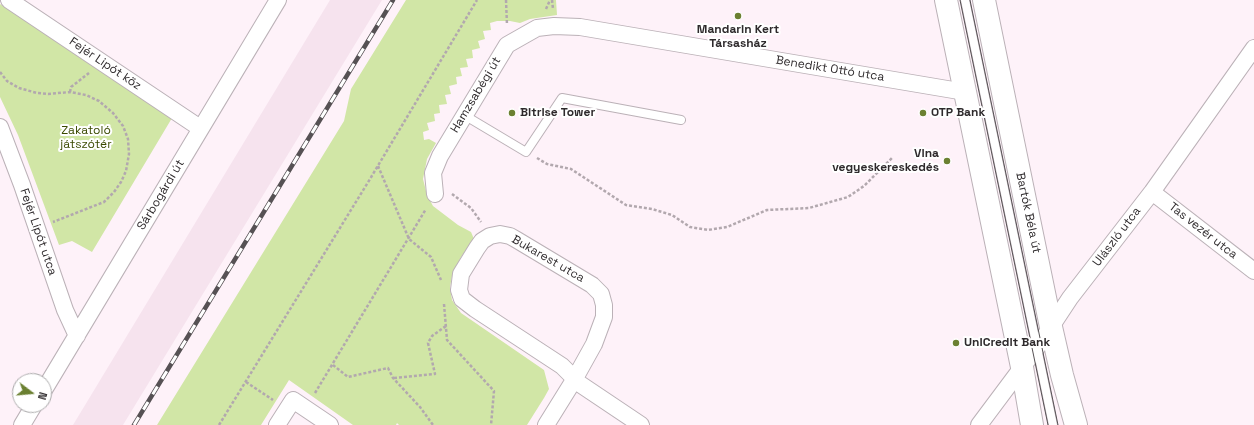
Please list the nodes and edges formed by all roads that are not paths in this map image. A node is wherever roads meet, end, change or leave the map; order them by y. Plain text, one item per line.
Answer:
1 (9, 0) edge
2 (278, 0) edge
3 (946, 0) edge
4 (965, 0) edge
5 (984, 0) edge
6 (554, 26) joint
7 (1254, 48) edge
8 (965, 92) junction
9 (464, 115) junction
10 (681, 120) dead end
11 (0, 126) edge
12 (200, 128) junction
13 (442, 191) road end
14 (1152, 192) junction
15 (1254, 271) edge
16 (1051, 327) junction
17 (77, 336) junction
18 (1037, 347) junction
19 (1022, 367) junction
20 (52, 377) edge
21 (574, 380) junction
22 (29, 413) edge
23 (22, 425) edge
24 (277, 425) edge
25 (330, 425) edge
26 (546, 425) edge
27 (641, 425) edge
28 (979, 425) edge
29 (1032, 425) edge
30 (1054, 425) edge
31 (1076, 425) edge

1 - 12 street, Fejér Lipót köz
2 - 12 street, Sárbogárdi út
3 - 8 main road
4 - 18 lane, Bartók Béla út
5 - 16 main road, Bartók Béla út
6 - 8 street, Benedikt Ottó utca
6 - 9 street, Hamzsabégi út
7 - 14 street, Ulászló utca
8 - 19 main road
9 - 10 lane
9 - 13 street, Hamzsabégi út
11 - 17 street, Fejér Lipót utca
12 - 17 street, Sárbogárdi út
14 - 15 street, Tas vezér utca
14 - 16 street, Ulászló utca
16 - 18 street, Ulászló utca
16 - 31 main road, Bartók Béla út
17 - 20 street, Sárbogárdi út
18 - 19 street, Ulászló utca
18 - 30 lane, Bartók Béla út
19 - 28 street, Ulászló utca
19 - 29 main road
21 - 21 street, Bukarest utca
21 - 26 street, Bukarest utca
21 - 27 street
22 - 23 street
24 - 25 street

